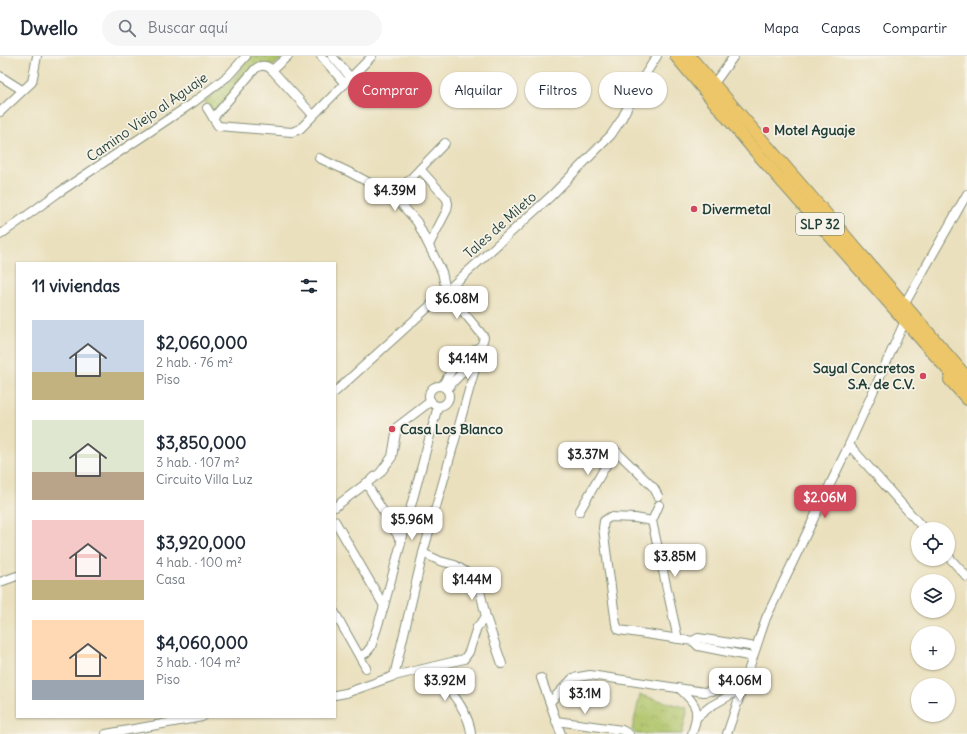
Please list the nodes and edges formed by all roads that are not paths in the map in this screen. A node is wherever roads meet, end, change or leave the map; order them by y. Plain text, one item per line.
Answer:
1 (37, 56) edge
2 (246, 56) edge
3 (288, 56) edge
4 (321, 56) edge
5 (332, 56) edge
6 (372, 56) edge
7 (657, 56) edge
8 (676, 56) edge
9 (688, 56) edge
10 (734, 56) edge
11 (272, 70) junction
12 (357, 72) edge
13 (0, 76) edge
14 (348, 81) junction
15 (713, 85) junction
16 (22, 90) junction
17 (207, 108) dead end
18 (0, 112) edge
19 (313, 115) junction
20 (213, 118) junction
21 (445, 143) dead end
22 (319, 158) dead end
23 (420, 169) junction
24 (967, 194) edge
25 (394, 196) junction
26 (0, 235) edge
27 (428, 245) junction
28 (446, 291) junction
29 (904, 305) junction
30 (905, 321) junction
31 (918, 330) junction
32 (483, 341) junction
33 (478, 361) junction
34 (456, 364) junction
35 (967, 370) edge
36 (463, 371) junction
37 (967, 378) edge
38 (445, 388) junction
39 (336, 391) edge
40 (967, 391) edge
41 (967, 400) edge
42 (431, 401) junction
43 (438, 406) junction
44 (849, 445) junction
45 (366, 483) junction
46 (336, 506) edge
47 (579, 512) dead end
48 (652, 521) junction
49 (918, 522) edge
50 (336, 523) edge
51 (401, 541) junction
52 (423, 553) junction
53 (955, 564) edge
54 (16, 576) edge
55 (967, 577) edge
56 (0, 582) edge
57 (384, 606) junction
58 (336, 615) edge
59 (486, 617) junction
60 (678, 639) junction
61 (693, 641) junction
62 (756, 647) junction
63 (360, 656) junction
64 (753, 656) junction
65 (502, 664) dead end
66 (432, 667) junction
67 (366, 668) dead end
68 (748, 673) junction
69 (394, 676) junction
70 (541, 678) dead end
71 (728, 685) junction
72 (743, 688) junction
73 (680, 689) junction
74 (704, 692) junction
75 (734, 694) junction
76 (336, 695) edge
77 (550, 702) junction
78 (695, 706) junction
79 (697, 717) junction
80 (196, 718) edge
81 (556, 721) junction
82 (612, 731) edge
83 (106, 734) edge
84 (471, 734) edge
85 (562, 734) edge
86 (629, 734) edge
87 (692, 734) edge
88 (728, 734) edge

1 - 16 street
2 - 26 street, Camino Viejo al Aguaje
3 - 11 street
4 - 14 street
5 - 14 street
6 - 12 street
7 - 28 street, Tales de Mileto
8 - 30 highway, SLP 32
9 - 15 highway, SLP 32
10 - 15 street
11 - 19 street
11 - 20 street
13 - 16 street
14 - 19 street
15 - 29 highway, SLP 32
16 - 18 street
17 - 20 street
19 - 20 street
21 - 23 street
22 - 25 street
23 - 25 street
23 - 27 street
24 - 29 street
25 - 27 street
27 - 28 street
28 - 32 street
28 - 39 street, Tales de Mileto
29 - 31 highway, SLP 32
30 - 31 highway, SLP 32
30 - 44 street
31 - 35 main road
31 - 37 highway, SLP 32
31 - 40 highway, SLP 32
31 - 41 main road
32 - 33 street
32 - 34 street
33 - 36 street
33 - 52 street
34 - 36 street
34 - 38 street
36 - 38 street
38 - 42 street
38 - 43 street
42 - 43 street
42 - 45 street
43 - 51 street
44 - 49 street
44 - 62 street
45 - 46 street
45 - 51 street
47 - 48 street
48 - 60 street
48 - 60 street
50 - 57 street
51 - 57 street
52 - 59 street
52 - 69 street
53 - 55 street
54 - 56 street
57 - 63 street
58 - 63 street
59 - 65 street
59 - 66 street
60 - 61 street
61 - 62 street
61 - 64 street
62 - 64 street
63 - 67 street
64 - 68 street
66 - 69 street
66 - 84 street
68 - 71 street
68 - 72 street
69 - 76 street
70 - 77 street
71 - 74 street
71 - 75 street
72 - 75 street
72 - 88 street
73 - 74 street
73 - 77 street
73 - 78 street
74 - 78 street
75 - 79 street
77 - 81 street
78 - 79 street
79 - 87 street
80 - 83 street
81 - 82 street
81 - 85 street
82 - 86 street

